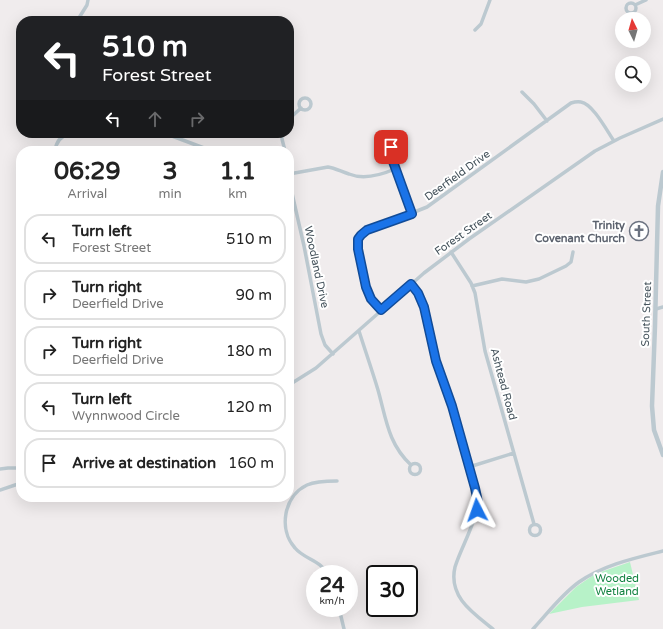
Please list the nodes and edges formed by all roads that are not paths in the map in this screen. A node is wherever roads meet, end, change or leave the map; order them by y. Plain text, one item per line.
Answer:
1 (88, 0) edge
2 (490, 0) edge
3 (646, 0) edge
4 (635, 5) dead end
5 (80, 16) edge
6 (475, 30) dead end
7 (522, 92) dead end
8 (301, 108) dead end
9 (294, 114) edge
10 (663, 119) edge
11 (547, 121) junction
12 (177, 138) edge
13 (614, 141) junction
14 (199, 146) edge
15 (391, 156) dead end
16 (395, 169) junction
17 (663, 172) edge
18 (294, 173) edge
19 (294, 202) edge
20 (661, 210) edge
21 (412, 214) junction
22 (452, 252) junction
23 (572, 252) dead end
24 (411, 284) junction
25 (472, 286) junction
26 (663, 307) edge
27 (656, 309) junction
28 (381, 310) junction
29 (359, 330) junction
30 (333, 354) junction
31 (294, 382) edge
32 (514, 453) junction
33 (663, 456) edge
34 (411, 465) dead end
35 (469, 466) junction
36 (16, 468) edge
37 (0, 469) edge
38 (337, 481) dead end
39 (16, 485) edge
40 (0, 490) edge
41 (294, 496) edge
42 (290, 502) edge
43 (534, 524) dead end
44 (663, 551) edge
45 (320, 565) edge
46 (341, 617) edge
47 (344, 629) edge
48 (493, 629) edge
49 (533, 629) edge

1 - 5 street
2 - 6 street
3 - 4 street
7 - 11 street
8 - 9 street
10 - 13 street, Forest Street
11 - 13 street, Deerfield Drive
11 - 21 street, Deerfield Drive
12 - 14 street
13 - 22 street, Forest Street
15 - 16 street
16 - 18 street
16 - 21 street
17 - 20 street, South Street
19 - 30 street, Woodland Drive
20 - 27 street, South Street
21 - 28 street, Deerfield Drive
22 - 24 street, Forest Street
22 - 25 street, Ashtead Road
23 - 25 street
24 - 28 street, Forest Street
24 - 35 street
25 - 32 street, Ashtead Road
26 - 27 street
27 - 33 street, South Street
28 - 29 street, Forest Street
29 - 30 street, Forest Street
29 - 34 street
30 - 31 street, Forest Street
32 - 35 street
32 - 43 street, Ashtead Road
35 - 48 street
36 - 37 street
38 - 41 street
39 - 40 street
42 - 45 street
44 - 49 street
46 - 47 street

